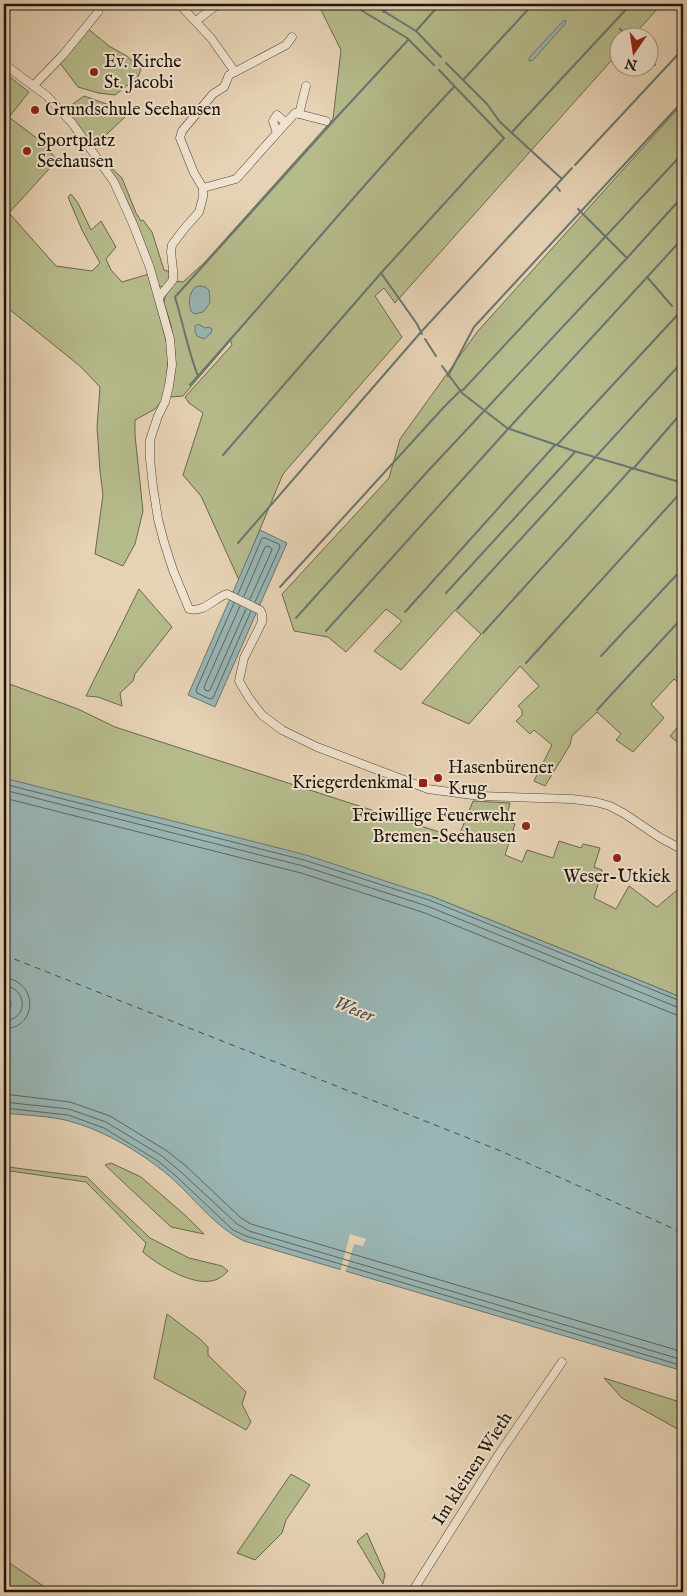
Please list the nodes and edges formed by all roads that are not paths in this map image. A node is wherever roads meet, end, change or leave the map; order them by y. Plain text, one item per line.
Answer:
1 (179, 4) edge
2 (218, 4) edge
3 (98, 12) dead end
4 (196, 21) junction
5 (292, 37) dead end
6 (4, 64) edge
7 (235, 72) junction
8 (33, 86) junction
9 (306, 86) dead end
10 (299, 114) junction
11 (326, 120) dead end
12 (203, 188) junction
13 (159, 297) junction
14 (683, 850) edge
15 (562, 1362) dead end
16 (412, 1592) edge

1 - 4 street
2 - 4 street
3 - 8 street
4 - 7 street
5 - 7 street
6 - 8 street
7 - 12 street
8 - 13 street
9 - 10 street
10 - 11 street
10 - 12 street
12 - 13 street
13 - 14 street
15 - 16 street, Im kleinen Wieth

